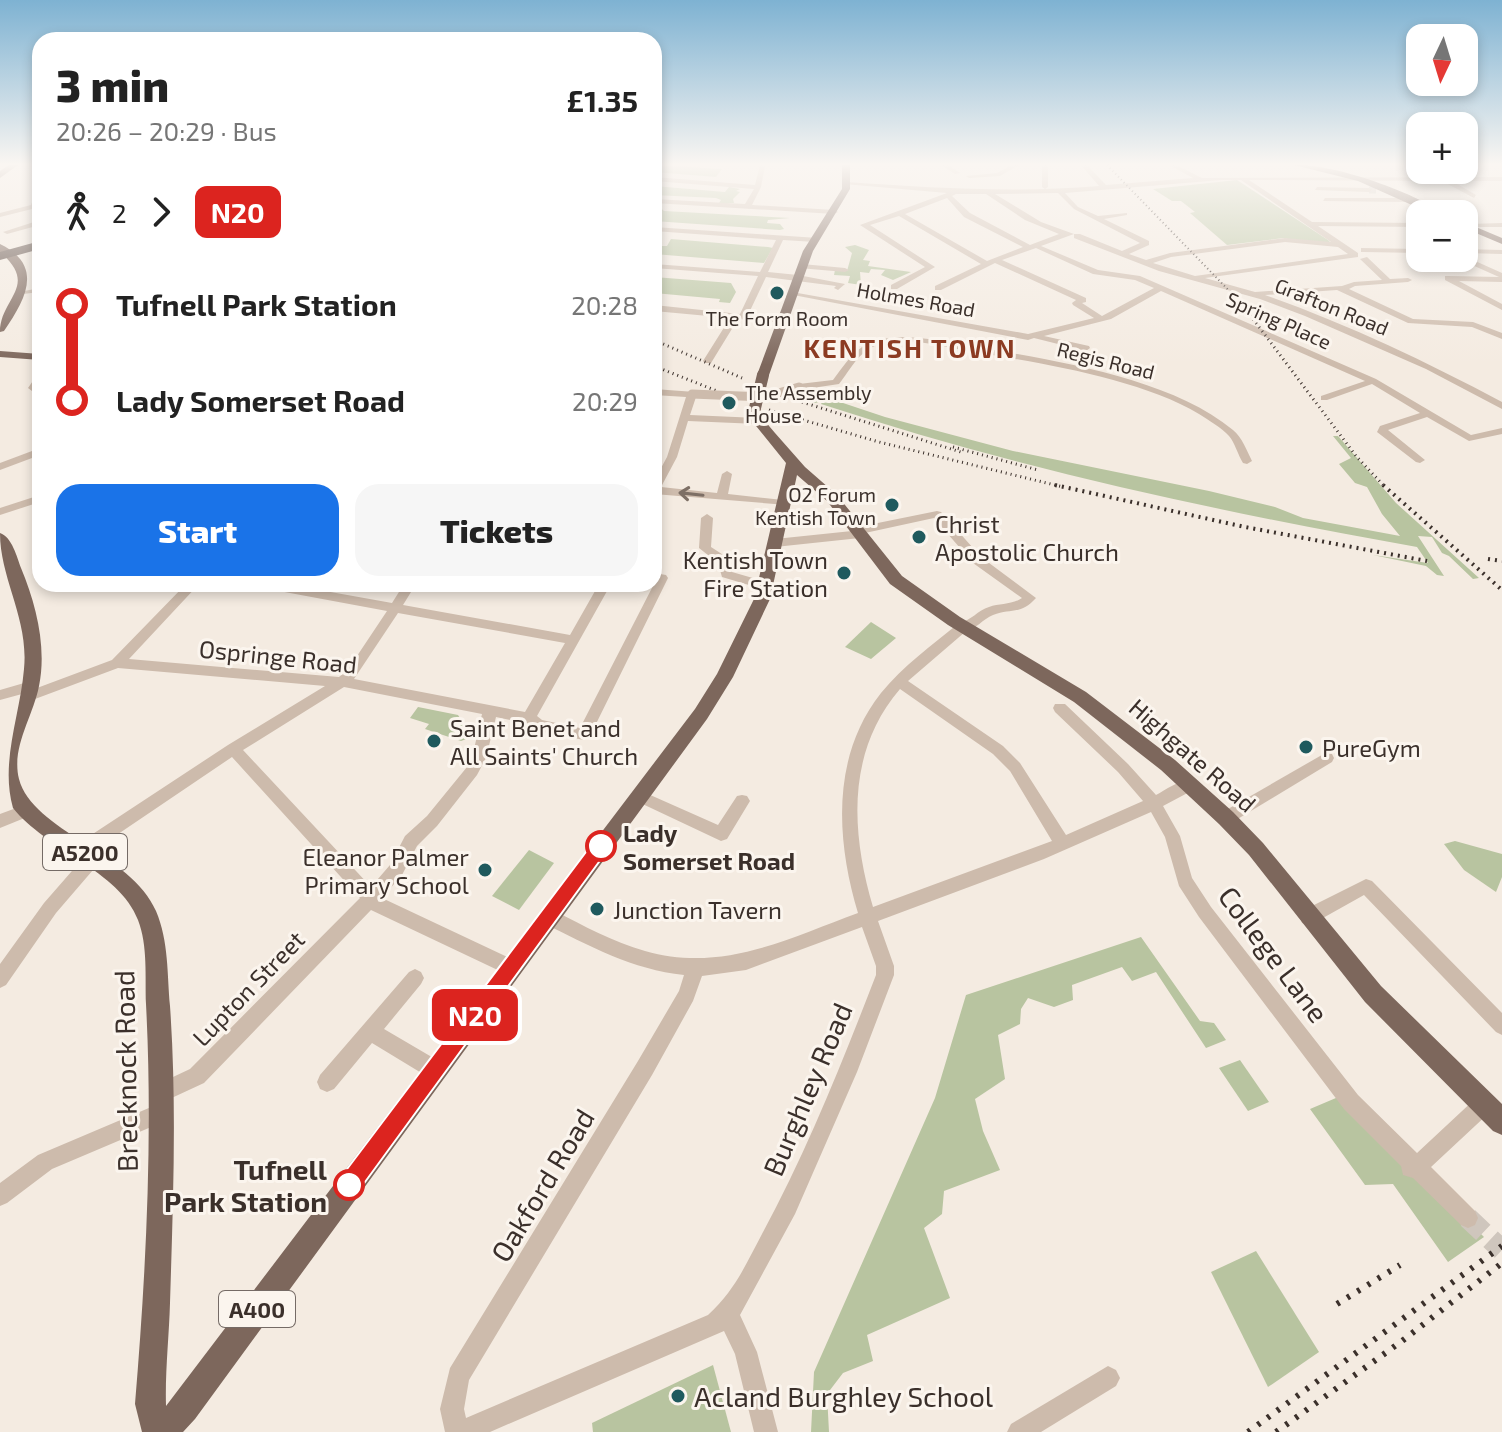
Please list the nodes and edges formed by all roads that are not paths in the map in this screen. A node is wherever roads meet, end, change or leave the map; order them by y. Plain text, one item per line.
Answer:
1 (662, 232) edge
2 (821, 232) edge
3 (875, 232) edge
4 (934, 232) edge
5 (1002, 232) edge
6 (1061, 232) edge
7 (1125, 232) edge
8 (1323, 232) edge
9 (1481, 232) edge
10 (1066, 234) junction
11 (780, 238) junction
12 (815, 240) junction
13 (1502, 241) edge
14 (1340, 245) junction
15 (32, 247) edge
16 (1034, 247) junction
17 (1478, 251) edge
18 (3, 252) edge
19 (1406, 252) edge
20 (1502, 252) edge
21 (1122, 254) junction
22 (991, 262) junction
23 (1145, 263) junction
24 (1478, 265) edge
25 (662, 267) edge
26 (845, 270) dead end
27 (763, 274) junction
28 (799, 274) junction
29 (1194, 278) junction
30 (1502, 278) edge
31 (1408, 280) dead end
32 (1388, 281) junction
33 (838, 288) dead end
34 (938, 288) dead end
35 (1160, 288) junction
36 (1344, 288) junction
37 (32, 291) edge
38 (23, 292) junction
39 (1170, 292) junction
40 (792, 294) junction
41 (1255, 295) junction
42 (1502, 307) edge
43 (662, 309) edge
44 (881, 310) junction
45 (739, 316) junction
46 (1098, 317) junction
47 (782, 321) junction
48 (0, 329) edge
49 (1034, 336) junction
50 (1502, 336) edge
51 (1086, 348) dead end
52 (0, 354) edge
53 (32, 356) edge
54 (708, 361) dead end
55 (1373, 381) junction
56 (662, 392) edge
57 (692, 394) junction
58 (1324, 398) dead end
59 (1502, 406) edge
60 (757, 409) junction
61 (1428, 414) junction
62 (684, 418) junction
63 (1502, 431) edge
64 (32, 454) edge
65 (1420, 460) dead end
66 (792, 461) junction
67 (1247, 461) dead end
68 (0, 467) edge
69 (727, 474) dead end
70 (662, 475) edge
71 (662, 491) edge
72 (722, 497) junction
73 (32, 501) edge
74 (783, 503) junction
75 (0, 512) edge
76 (707, 518) dead end
77 (859, 533) junction
78 (0, 538) edge
79 (775, 543) junction
80 (766, 586) junction
81 (185, 592) edge
82 (309, 592) edge
83 (405, 592) edge
84 (601, 592) edge
85 (655, 592) edge
86 (395, 607) junction
87 (965, 627) junction
88 (574, 640) junction
89 (117, 663) junction
90 (342, 682) junction
91 (900, 682) junction
92 (29, 691) junction
93 (0, 695) edge
94 (1060, 708) dead end
95 (490, 712) junction
96 (529, 718) junction
97 (233, 749) junction
98 (1327, 758) dead end
99 (1190, 785) junction
100 (639, 796) junction
101 (742, 801) dead end
102 (1154, 804) junction
103 (27, 810) junction
104 (1226, 818) junction
105 (0, 821) edge
106 (1062, 843) junction
107 (88, 854) junction
108 (369, 898) junction
109 (549, 917) junction
110 (869, 917) junction
111 (1308, 917) junction
112 (510, 967) junction
113 (3, 969) edge
114 (695, 969) junction
115 (415, 978) dead end
116 (1502, 1026) edge
117 (370, 1031) junction
118 (435, 1070) junction
119 (327, 1082) dead end
120 (163, 1102) junction
121 (1483, 1105) junction
122 (1502, 1122) edge
123 (1411, 1168) junction
124 (0, 1196) edge
125 (1468, 1218) tunnel mouth
126 (728, 1315) junction
127 (1108, 1378) dead end
128 (160, 1432) edge
129 (459, 1432) edge
130 (766, 1432) edge
131 (1019, 1432) edge

1 - 11 street
2 - 12 main road
3 - 44 street
4 - 22 street
5 - 16 street, Spring Place
6 - 10 street, Grafton Road
7 - 21 street
8 - 14 street
9 - 13 main road
10 - 16 street
10 - 21 street, Grafton Road
11 - 12 street
11 - 27 street
12 - 28 main road
14 - 23 street
14 - 29 street
15 - 18 highway
16 - 22 street
16 - 35 street, Spring Place
17 - 20 street
18 - 38 main road
19 - 32 street
21 - 23 street, Grafton Road
22 - 34 street
22 - 46 street
23 - 29 street, Grafton Road
24 - 30 street
25 - 27 street
26 - 28 street
27 - 28 street
27 - 45 street
28 - 33 street
28 - 40 main road
29 - 39 street
29 - 41 street, Grafton Road
30 - 42 street
31 - 32 street
32 - 36 street
35 - 39 street, Spring Place
35 - 46 street, Holmes Road
36 - 41 street
36 - 50 street
37 - 38 street
38 - 48 main road
39 - 55 street, Spring Place
40 - 44 street, Holmes Road
40 - 47 main road
41 - 59 street, Grafton Road
43 - 45 street
44 - 49 street, Holmes Road
45 - 47 street
45 - 54 street
46 - 49 street, Holmes Road
47 - 60 main road, bridge
49 - 51 street, Holmes Road
52 - 53 main road
55 - 58 street
55 - 61 street, Spring Place
56 - 57 street
57 - 60 street, bridge
57 - 62 street
60 - 62 street
60 - 66 main road, Highgate Road
60 - 67 street, Regis Road, bridge
61 - 63 street, Spring Place
61 - 65 street
62 - 70 street
64 - 68 street
66 - 74 main road, A400
66 - 77 main road, Highgate Road
69 - 72 street
72 -> 71 street
72 - 74 street
73 - 75 street
74 - 79 main road, A400
76 - 80 street
77 - 79 street
77 - 87 main road, Highgate Road
77 - 87 street, Burghley Road
78 - 92 main road, Brecknock Road / A5200
79 - 80 main road, A400
80 - 100 main road, A400
81 - 89 street
82 - 86 street
83 - 86 street
84 - 88 street
85 - 96 street, Ospringe Road
86 - 88 street
86 - 90 street
87 - 91 street, Burghley Road
87 - 99 main road, Highgate Road
88 - 96 street
89 - 90 street, Ospringe Road
89 - 92 street, Ospringe Road
90 - 95 street, Ospringe Road
90 - 97 street
91 - 106 street
91 - 110 street, Burghley Road
92 - 93 street, Ospringe Road
92 - 103 main road, Brecknock Road / A5200
94 - 102 street, College Lane
95 - 96 street, Ospringe Road
95 - 108 street, Lupton Street
97 - 107 street
97 - 108 street
98 - 104 street
99 - 102 street
99 - 104 main road, Highgate Road
100 - 101 street
100 - 109 main road, A400
102 - 106 street
102 - 123 street, College Lane
103 - 105 street
103 - 107 main road, Brecknock Road / A5200
104 - 111 main road, Highgate Road
106 - 110 street
107 - 113 street
107 - 120 main road, Brecknock Road / A5200
108 - 112 street
108 - 120 street, Lupton Street
109 - 112 main road, A400
109 - 114 street
110 - 114 street
110 - 126 street, Burghley Road
111 - 116 street
111 - 121 main road, Highgate Road
112 - 118 main road, A400
114 - 129 street, Oakford Road
115 - 117 street
117 - 118 street
117 - 119 street
118 - 128 main road, A400
120 - 124 street, Lupton Street
120 - 128 main road, Brecknock Road / A5200
121 - 122 main road, Highgate Road
121 - 123 street
123 - 125 street, College Lane
126 - 129 street
126 - 130 street
127 - 131 street

